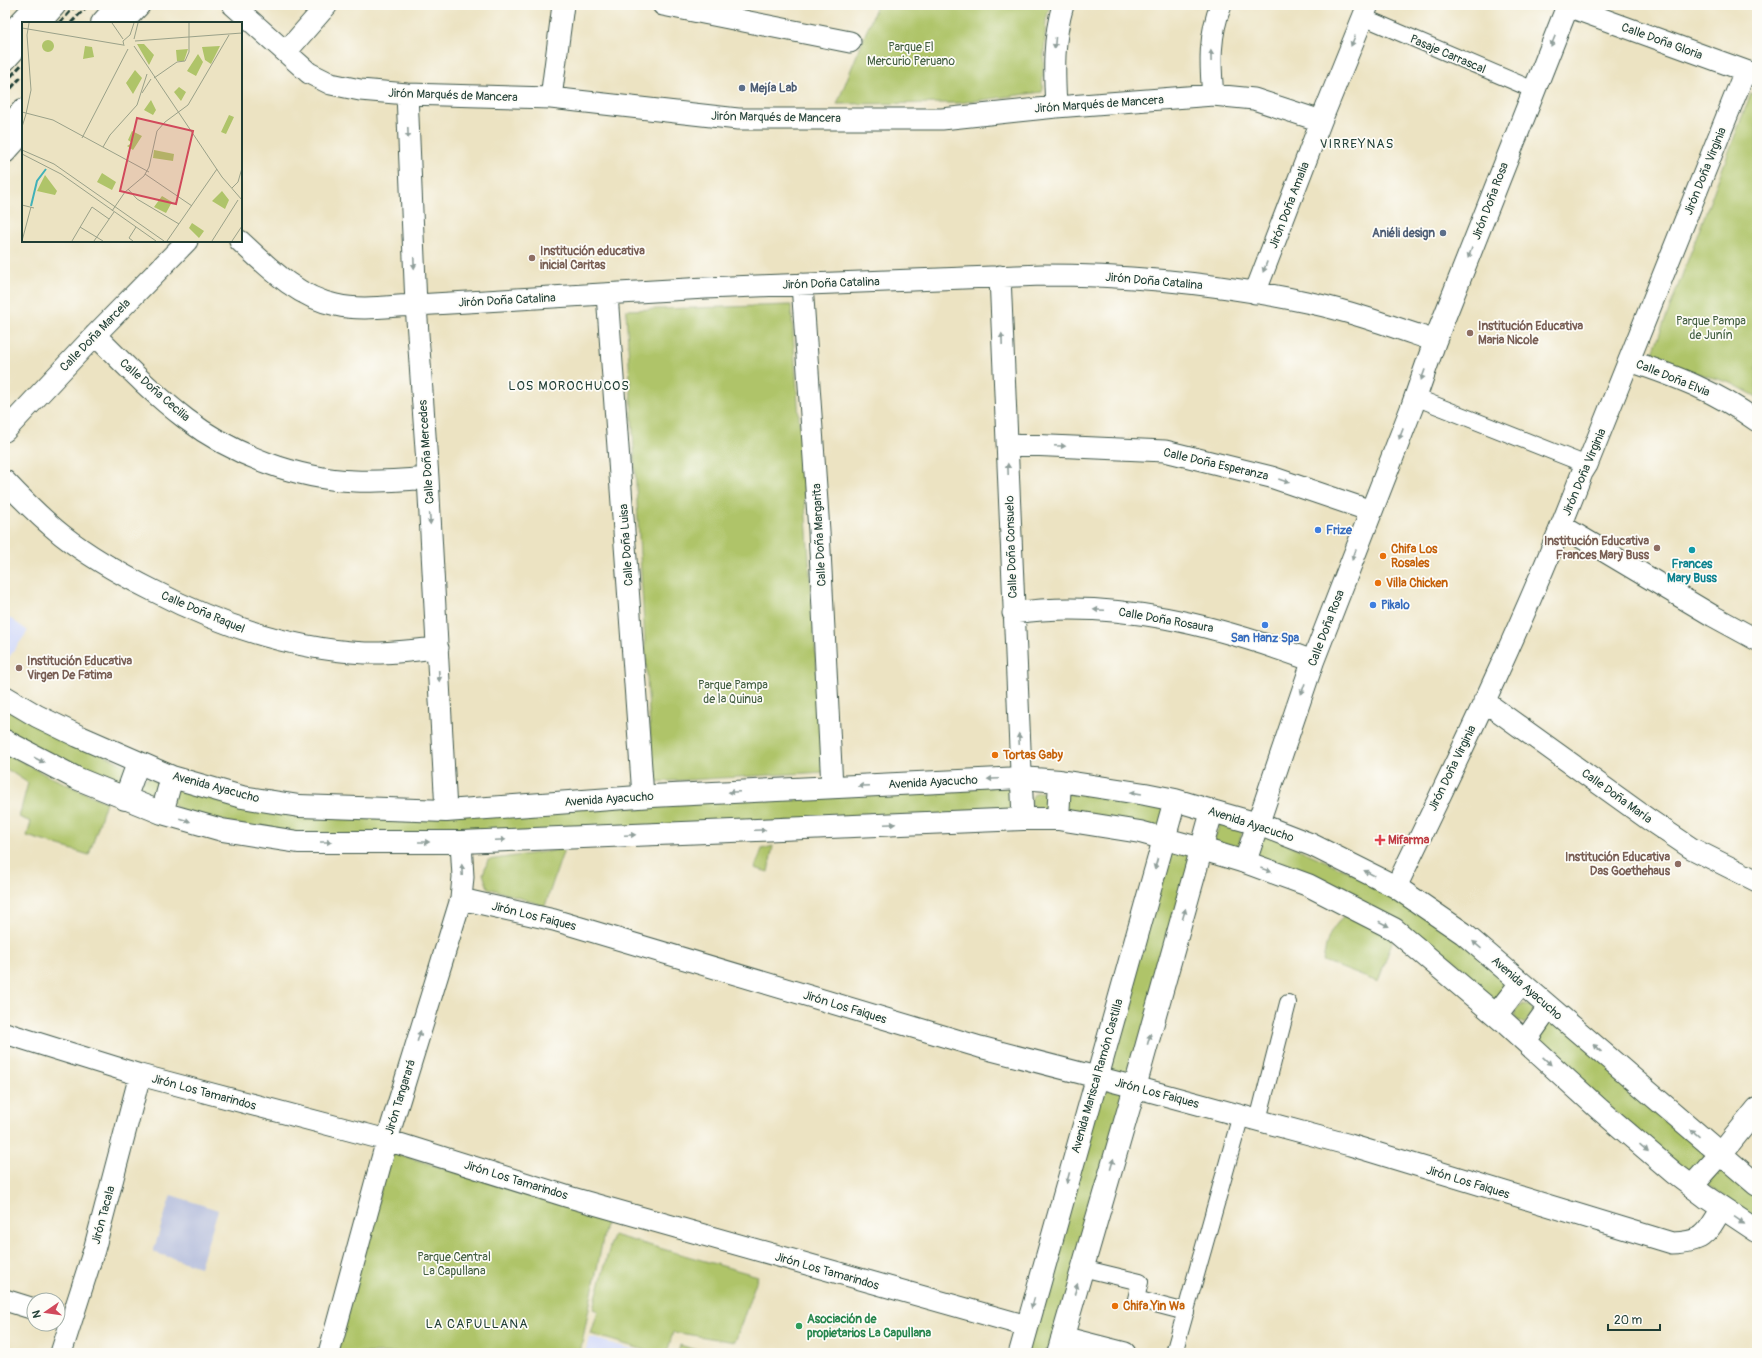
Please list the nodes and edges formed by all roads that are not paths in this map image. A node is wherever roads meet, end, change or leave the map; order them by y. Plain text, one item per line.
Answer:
1 (36, 5) edge
2 (55, 5) edge
3 (118, 5) edge
4 (139, 5) edge
5 (233, 5) edge
6 (327, 5) edge
7 (563, 5) edge
8 (663, 5) edge
9 (1063, 5) edge
10 (1221, 5) edge
11 (1567, 6) edge
12 (1365, 11) edge
13 (40, 22) edge
14 (103, 22) edge
15 (123, 22) edge
16 (5, 39) edge
17 (22, 41) edge
18 (850, 42) dead end
19 (286, 52) junction
20 (5, 60) edge
21 (1751, 73) edge
22 (1534, 90) junction
23 (407, 94) junction
24 (1213, 95) junction
25 (551, 98) junction
26 (1056, 107) junction
27 (22, 111) edge
28 (1321, 121) junction
29 (5, 130) edge
30 (22, 133) edge
31 (5, 152) edge
32 (186, 242) edge
33 (241, 242) edge
34 (1000, 276) junction
35 (802, 284) junction
36 (1255, 293) junction
37 (607, 294) junction
38 (416, 305) junction
39 (95, 335) junction
40 (1436, 341) junction
41 (1630, 361) junction
42 (1415, 397) junction
43 (1757, 421) edge
44 (5, 431) edge
45 (1007, 444) junction
46 (1587, 465) junction
47 (428, 478) junction
48 (5, 481) edge
49 (1371, 511) junction
50 (1562, 526) junction
51 (1013, 613) junction
52 (1757, 640) edge
53 (438, 648) junction
54 (1313, 661) junction
55 (5, 696) edge
56 (1484, 701) junction
57 (5, 741) edge
58 (138, 763) junction
59 (172, 776) junction
60 (1021, 778) junction
61 (1060, 781) junction
62 (832, 787) junction
63 (643, 796) junction
64 (125, 798) junction
65 (1175, 800) junction
66 (1212, 810) junction
67 (446, 811) junction
68 (162, 813) junction
69 (1023, 818) junction
70 (1058, 819) junction
71 (1258, 824) junction
72 (1164, 839) junction
73 (462, 842) junction
74 (1202, 849) junction
75 (1245, 862) junction
76 (1757, 881) edge
77 (1396, 887) junction
78 (461, 899) junction
79 (1521, 983) junction
80 (1288, 1003) dead end
81 (1549, 1007) junction
82 (1496, 1015) junction
83 (5, 1033) edge
84 (1525, 1041) junction
85 (140, 1075) junction
86 (1096, 1077) junction
87 (1135, 1087) junction
88 (1757, 1109) edge
89 (1249, 1117) junction
90 (387, 1140) junction
91 (1720, 1155) junction
92 (1692, 1186) junction
93 (1757, 1186) edge
94 (1722, 1208) junction
95 (1757, 1231) edge
96 (1082, 1268) junction
97 (5, 1300) edge
98 (26, 1306) edge
99 (1186, 1312) junction
100 (66, 1313) edge
101 (1027, 1326) junction
102 (63, 1332) edge
103 (1060, 1345) edge
104 (61, 1353) edge
105 (330, 1353) edge
106 (1020, 1353) edge
107 (1125, 1353) edge
108 (1174, 1353) edge

1 - 16 main road
2 - 13 main road
3 - 14 main road
4 - 15 main road
5 - 19 street, Jirón Marqués de Mancera
6 - 19 street
7 - 25 street
8 - 18 street
9 -> 26 street
24 -> 10 street
11 - 21 street, Calle Doña Gloria
11 -> 22 main road, Jirón Doña Rosa
12 - 22 street, Pasaje Carrascal
12 -> 28 street, Jirón Doña Amalia
17 - 20 main road
19 - 23 street, Jirón Marqués de Mancera
21 - 41 street, Jirón Doña Virginia
22 -> 40 main road, Jirón Doña Rosa
23 - 25 street, Jirón Marqués de Mancera
23 -> 38 street, Calle Doña Mercedes
24 - 26 street, Jirón Marqués de Mancera
24 - 28 street, Jirón Marqués de Mancera
25 - 26 street, Jirón Marqués de Mancera
27 - 29 main road
28 -> 36 street, Jirón Doña Amalia
30 - 31 main road
32 - 39 street, Calle Doña Marcela
33 - 38 street, Jirón Doña Catalina
34 - 35 street, Jirón Doña Catalina
34 - 36 street, Jirón Doña Catalina
45 -> 34 street, Calle Doña Consuelo
35 - 37 street, Jirón Doña Catalina
35 - 62 street, Calle Doña Margarita
36 - 40 street, Jirón Doña Catalina
37 - 38 street, Jirón Doña Catalina
37 - 63 street, Calle Doña Luisa
38 - 47 street, Calle Doña Mercedes
39 - 44 street, Calle Doña Marcela
39 - 47 street, Calle Doña Cecilia
40 -> 42 main road, Jirón Doña Rosa
41 - 43 street, Calle Doña Elvia
41 - 46 street, Jirón Doña Virginia
42 - 46 street
42 -> 49 main road, Calle Doña Rosa
45 -> 49 street, Calle Doña Esperanza
51 -> 45 street, Calle Doña Consuelo
46 - 50 street, Jirón Doña Virginia
47 -> 53 street, Calle Doña Mercedes
48 - 53 street, Calle Doña Raquel
49 -> 54 main road, Calle Doña Rosa
50 - 52 street
50 - 56 street, Jirón Doña Virginia
54 -> 51 street, Calle Doña Rosaura
60 -> 51 street, Calle Doña Consuelo
53 -> 67 street, Calle Doña Mercedes
54 -> 71 main road, Calle Doña Rosa
55 - 58 main road, Avenida Ayacucho
56 - 76 street, Calle Doña María
56 - 77 street, Jirón Doña Virginia
57 -> 64 main road
58 - 59 main road, Avenida Ayacucho
58 - 64 main road
59 - 67 main road, Avenida Ayacucho
59 - 68 main road
60 - 61 main road, Avenida Ayacucho
60 -> 62 main road, Avenida Ayacucho
60 - 69 street, Calle Doña Consuelo
65 -> 61 main road, Avenida Ayacucho
61 - 70 main road
62 -> 63 main road, Avenida Ayacucho
63 - 67 main road, Avenida Ayacucho
64 - 68 main road
65 - 66 main road, Avenida Ayacucho
65 - 72 main road, Avenida Mariscal Ramón Castilla
66 - 71 main road, Avenida Ayacucho
66 - 74 main road
68 -> 73 main road
69 - 70 main road
73 -> 69 main road
70 - 72 main road
71 - 75 main road, Calle Doña Rosa
77 -> 71 main road, Avenida Ayacucho
72 - 74 main road
72 -> 86 main road, Avenida Mariscal Ramón Castilla
78 -> 73 street, Jirón Tangarará
74 - 75 main road
87 -> 74 main road
75 -> 82 main road
79 -> 77 main road, Avenida Ayacucho
78 - 86 street, Jirón Los Faiques
90 -> 78 street, Jirón Tangarará
79 - 81 main road, Avenida Ayacucho
79 - 82 main road
80 - 89 street
81 - 84 main road
91 -> 81 main road, Avenida Ayacucho
82 - 84 main road
83 - 85 street, Jirón Los Tamarindos
84 -> 92 main road
85 - 90 street, Jirón Los Tamarindos
85 - 100 street, Jirón Tacala
86 - 87 street, Jirón Los Faiques
86 -> 101 main road, Avenida Mariscal Ramón Castilla
87 - 89 street, Jirón Los Faiques
96 -> 87 main road
88 - 91 main road
89 - 94 street, Jirón Los Faiques
89 - 99 street
90 - 101 street, Jirón Los Tamarindos
90 - 105 street, Jirón Tangarará
91 - 92 main road
91 - 93 main road, Avenida Ayacucho
92 - 94 main road
94 -> 95 main road
96 - 99 street
103 -> 96 main road
97 - 98 street
99 - 108 street
101 - 106 main road, Avenida Mariscal Ramón Castilla
102 - 104 street, Jirón Tacala
103 - 107 street

